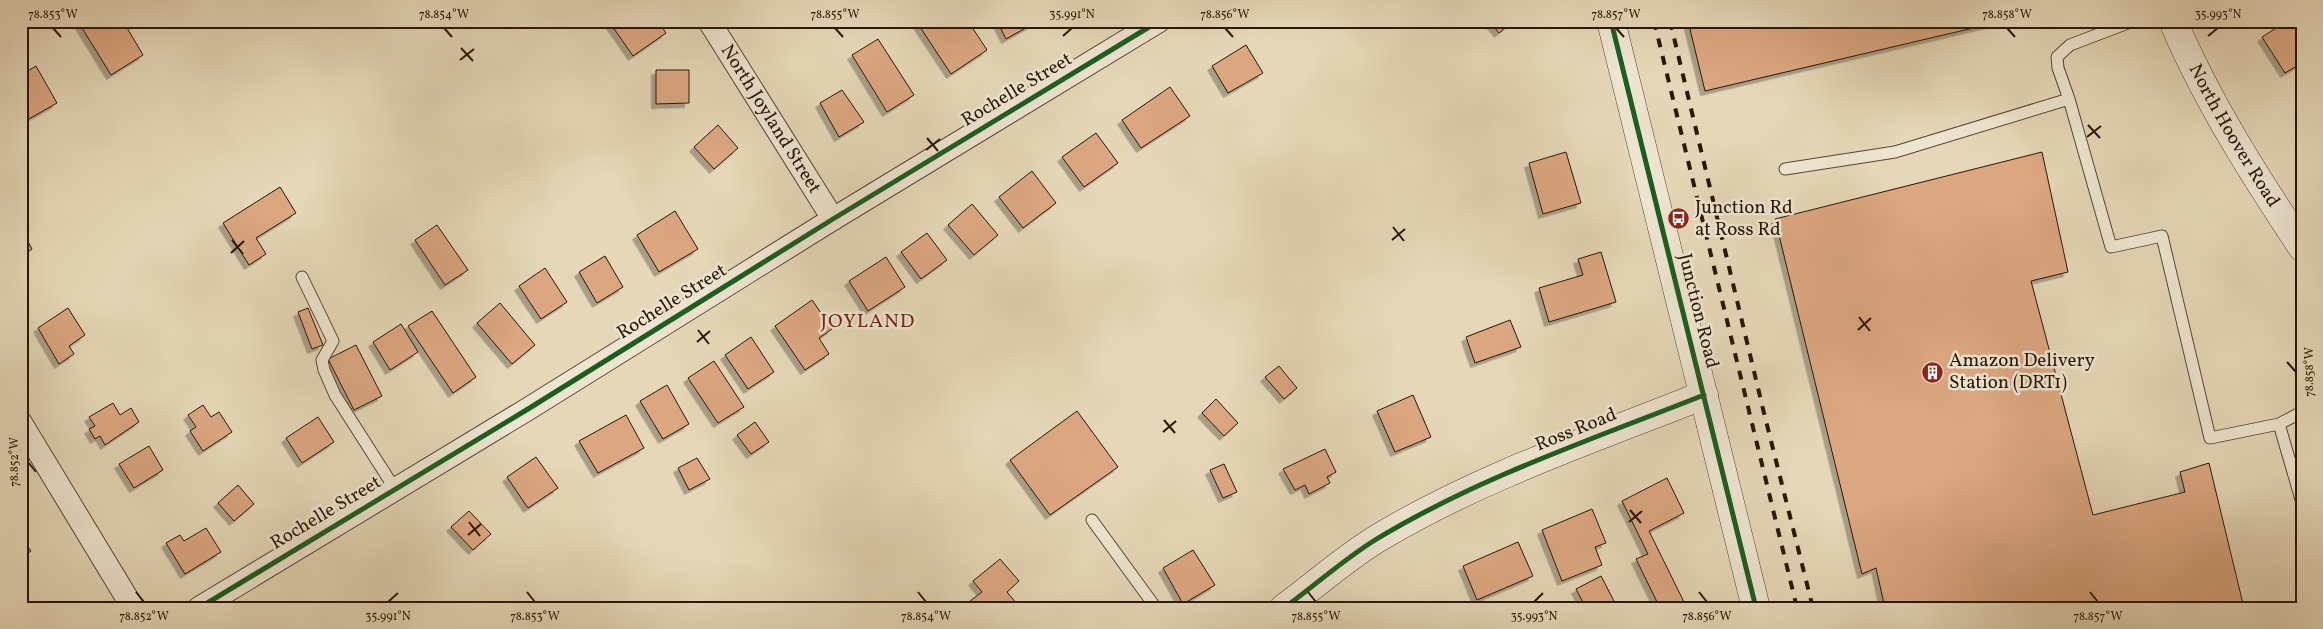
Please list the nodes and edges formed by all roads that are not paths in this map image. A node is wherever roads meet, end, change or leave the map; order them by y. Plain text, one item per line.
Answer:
1 (709, 21) edge
2 (1159, 21) edge
3 (1611, 21) edge
4 (2134, 21) edge
5 (2173, 21) edge
6 (2069, 99) junction
7 (1785, 169) dead end
8 (833, 219) junction
9 (2302, 247) edge
10 (302, 277) dead end
11 (1704, 395) junction
12 (2302, 412) edge
13 (21, 423) edge
14 (2279, 424) junction
15 (395, 489) junction
16 (2302, 503) edge
17 (1092, 520) dead end
18 (133, 608) edge
19 (200, 608) edge
20 (1156, 608) edge
21 (1284, 608) edge
22 (1756, 608) edge

1 - 8 street, North Joyland Street
2 - 8 street, Rochelle Street
3 - 11 street, Junction Road
4 - 6 lane
5 - 9 street, North Hoover Road
6 - 7 lane
6 - 14 lane
8 - 15 street, Rochelle Street
10 - 15 lane
11 - 21 street, Ross Road
11 - 22 street, Junction Road
12 - 14 lane
13 - 18 street
14 - 16 lane
15 - 19 street, Rochelle Street
17 - 20 lane

